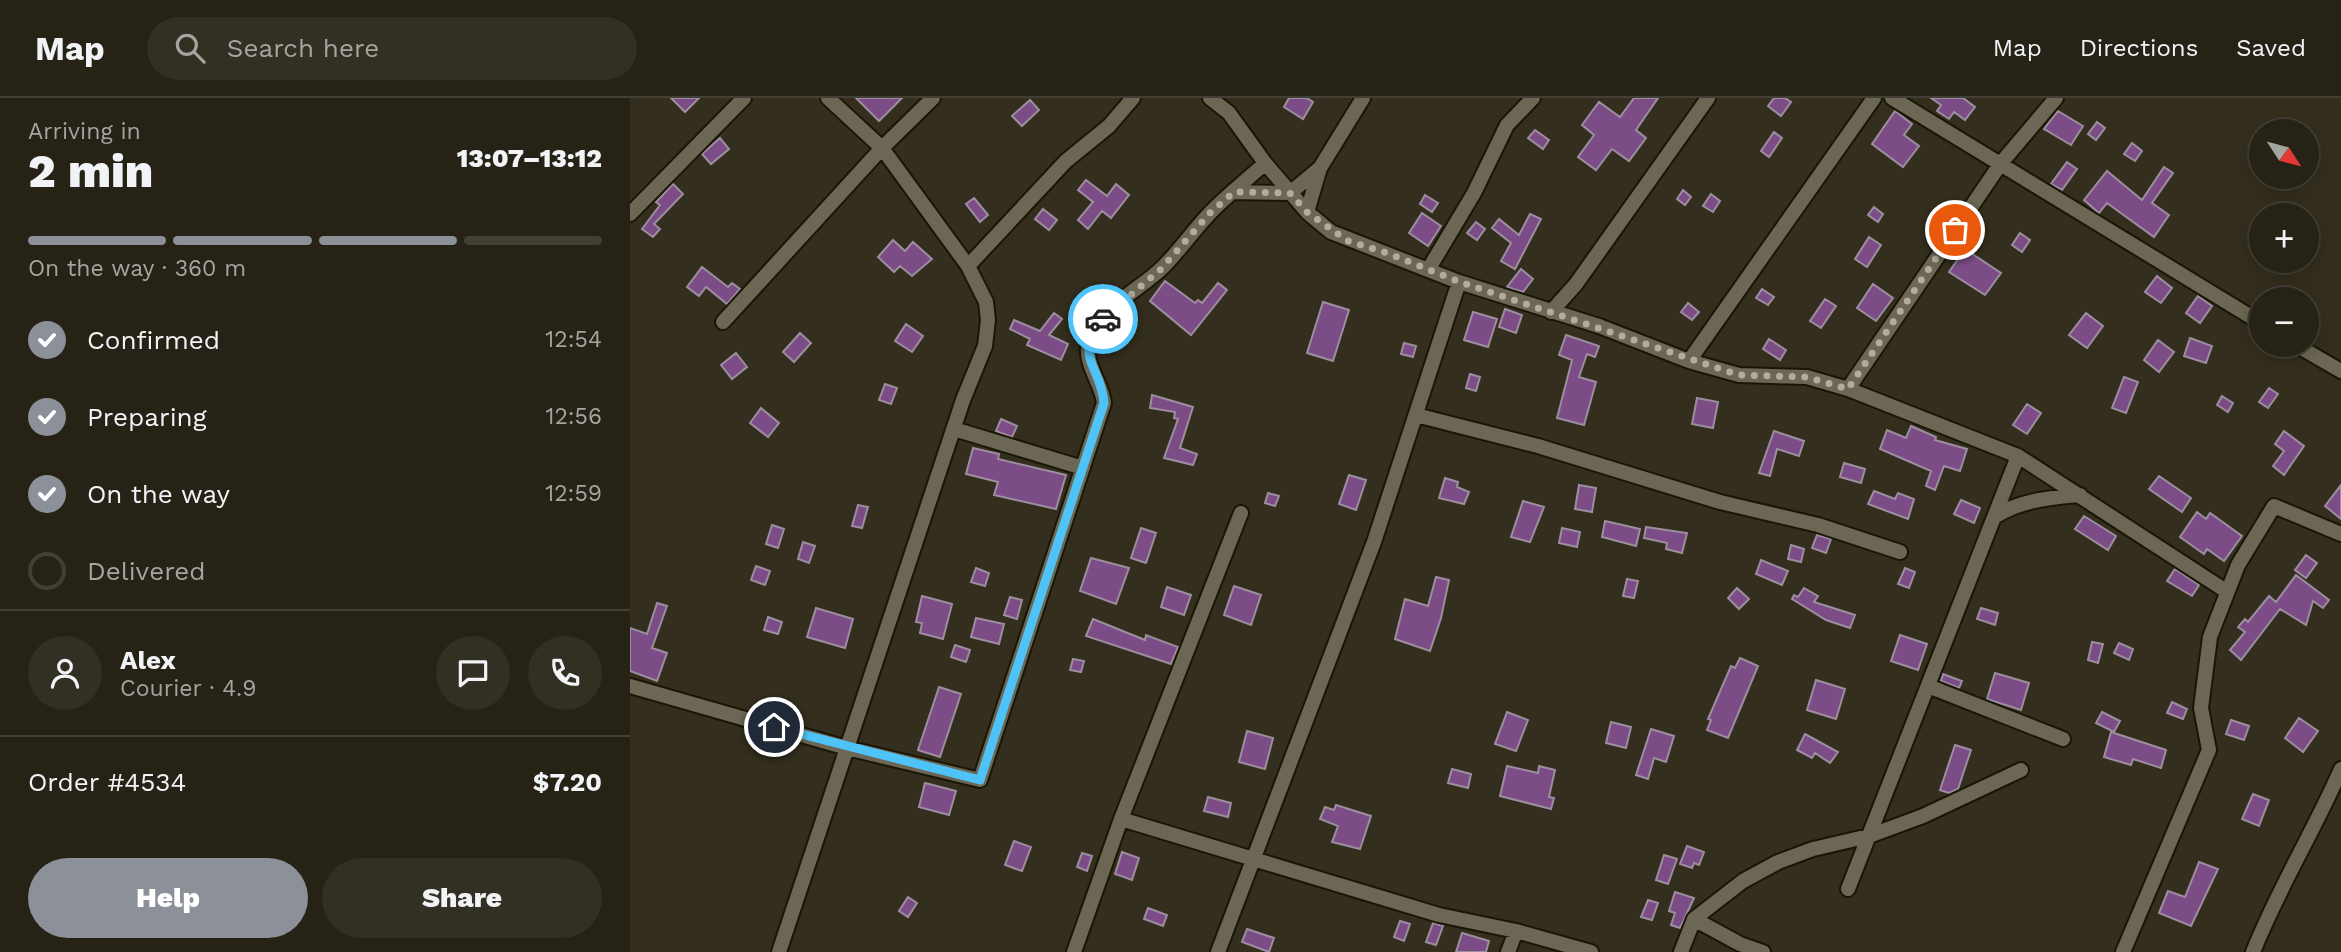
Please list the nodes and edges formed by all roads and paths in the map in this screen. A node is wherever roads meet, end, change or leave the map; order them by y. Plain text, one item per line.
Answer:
1 (744, 98) edge
2 (828, 98) edge
3 (933, 98) edge
4 (1133, 98) edge
5 (1210, 98) edge
6 (1363, 98) edge
7 (1533, 98) edge
8 (1708, 98) edge
9 (1874, 98) edge
10 (1892, 98) edge
11 (2056, 98) edge
12 (882, 148) junction
13 (1265, 163) junction
14 (2001, 163) junction
15 (1320, 168) junction
16 (1234, 192) junction
17 (1290, 193) junction
18 (1307, 212) junction
19 (630, 214) edge
20 (968, 266) junction
21 (1429, 270) junction
22 (1460, 282) junction
23 (1551, 312) junction
24 (2249, 316) edge
25 (723, 322) dead end
26 (2317, 357) edge
27 (1689, 361) junction
28 (2341, 371) edge
29 (1848, 389) junction
30 (1416, 415) junction
31 (954, 429) junction
32 (2018, 456) junction
33 (1083, 468) junction
34 (2080, 495) junction
35 (1241, 513) dead end
36 (1994, 517) junction
37 (2341, 534) edge
38 (1900, 552) dead end
39 (2226, 591) junction
40 (630, 685) edge
41 (1928, 686) junction
42 (2063, 739) dead end
43 (847, 748) junction
44 (2341, 769) edge
45 (2021, 770) dead end
46 (1121, 818) junction
47 (1869, 836) junction
48 (1254, 858) junction
49 (1848, 889) dead end
50 (1693, 919) junction
51 (1517, 931) junction
52 (779, 952) edge
53 (1074, 952) edge
54 (1218, 952) edge
55 (1508, 952) edge
56 (1591, 952) edge
57 (1681, 952) edge
58 (1763, 952) edge
59 (2123, 952) edge
60 (2253, 952) edge

1 - 19 street
2 - 12 street
3 - 12 street
4 - 20 street
5 - 13 street
6 - 15 street
7 - 21 street
8 - 23 street
9 - 27 street
10 - 14 street
11 - 14 street
12 - 20 street
12 - 25 street
13 - 16 street
13 - 17 street
14 - 24 street
14 - 29 street
15 - 17 street
15 - 18 street
16 - 17 street
16 - 33 street
17 - 18 street
18 - 21 street
20 - 31 street
21 - 22 street
22 - 23 street
22 - 30 street
23 - 27 street
26 - 28 street
27 - 29 street
29 - 32 street
30 - 38 street
30 - 48 street
31 - 33 street
31 - 43 street
32 - 34 street
32 - 36 street
33 - 43 street
34 - 36 street
34 - 39 street
35 - 46 street
36 - 41 street
37 - 39 street
39 - 59 street
40 - 43 street
41 - 42 street
41 - 47 street
43 - 52 street
44 - 60 street
45 - 47 street
46 - 48 street
46 - 53 street
47 - 49 street
47 - 50 street
48 - 51 street
48 - 54 street
50 - 57 street
50 - 58 street
51 - 55 street
51 - 56 street

